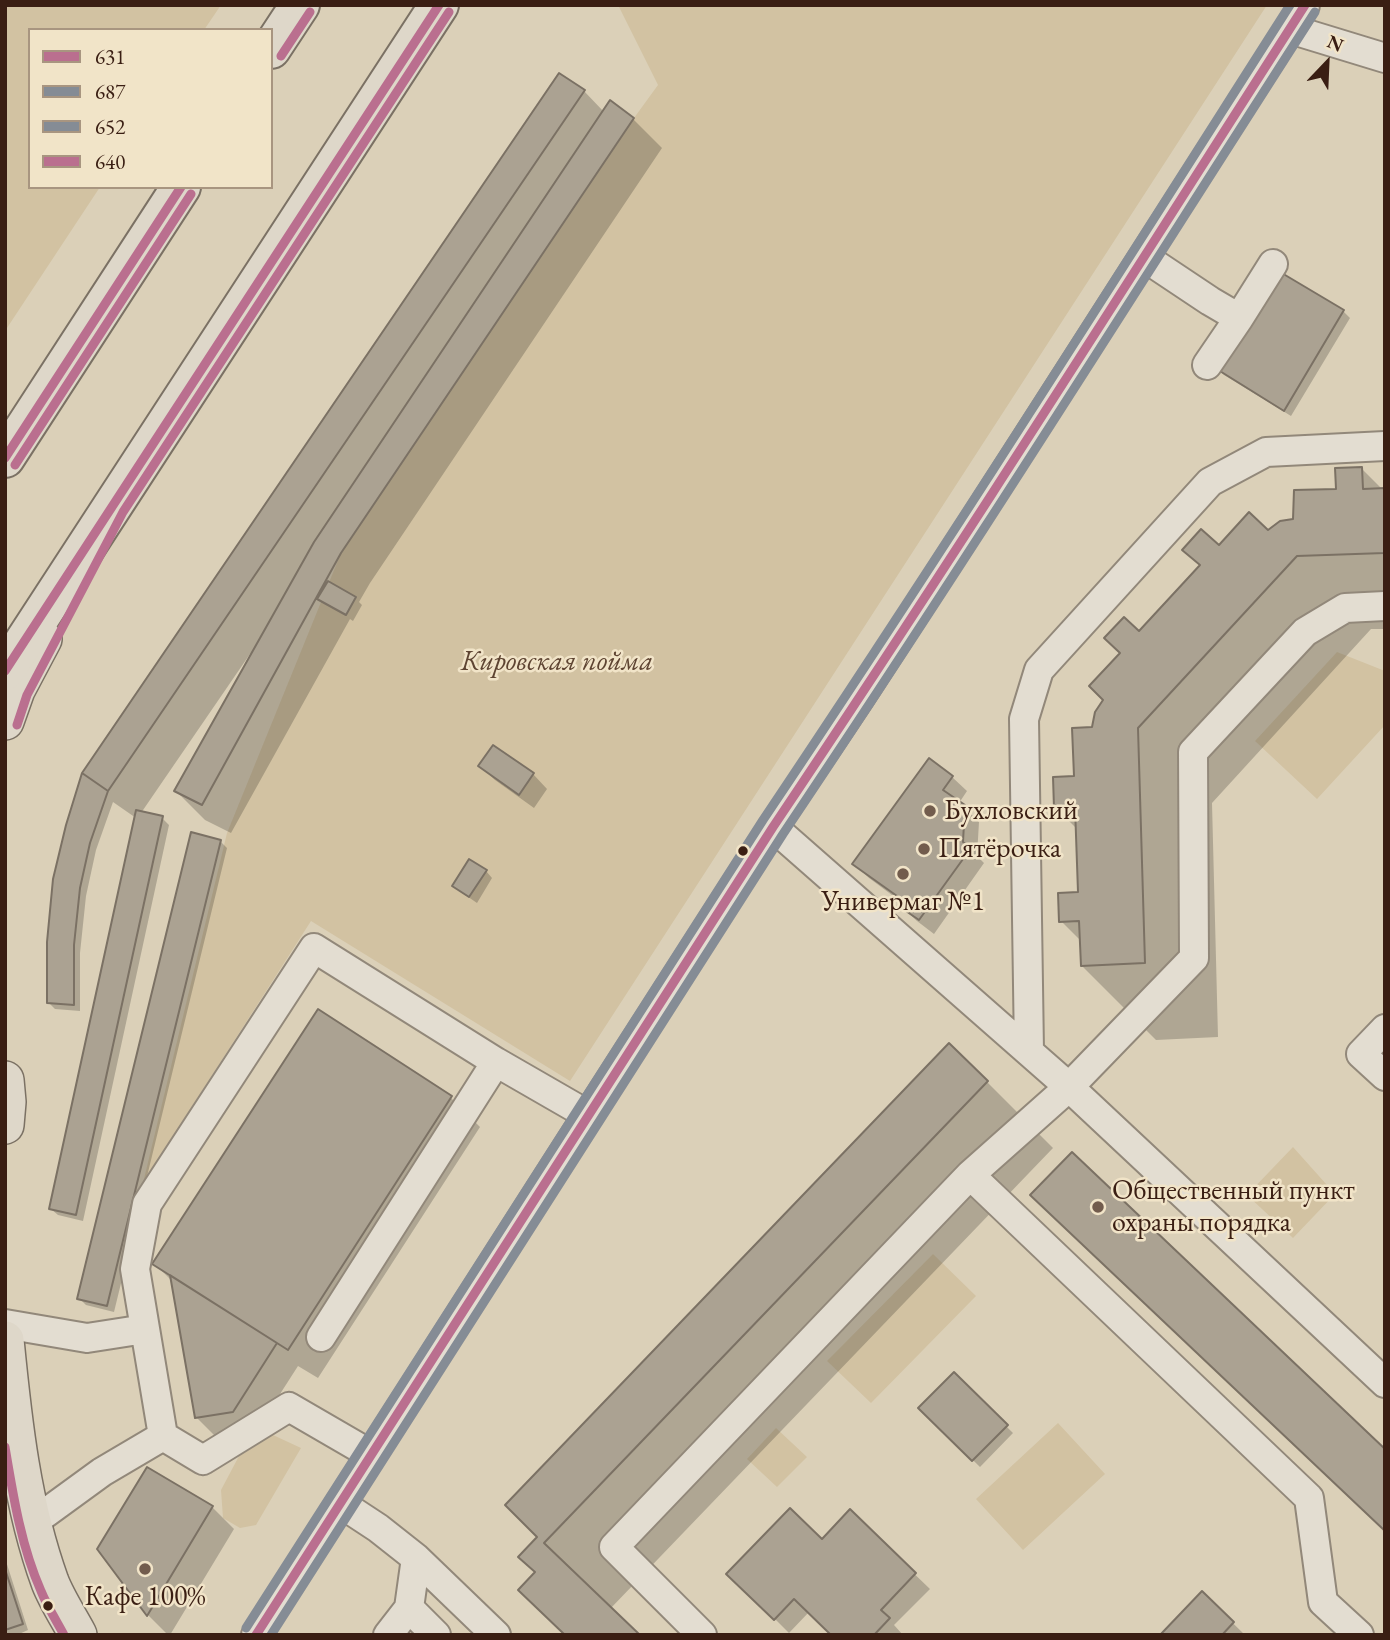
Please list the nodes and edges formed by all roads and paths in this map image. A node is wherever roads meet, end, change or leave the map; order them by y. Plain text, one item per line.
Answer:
1 (300, 5) edge
2 (439, 5) edge
3 (1305, 5) edge
4 (1290, 29) junction
5 (273, 46) edge
6 (1385, 58) edge
7 (180, 189) edge
8 (1143, 257) junction
9 (1273, 264) dead end
10 (1239, 318) junction
11 (79, 345) junction
12 (1208, 365) dead end
13 (5, 426) edge
14 (1385, 446) edge
15 (5, 458) edge
16 (112, 506) junction
17 (1385, 606) edge
18 (5, 671) edge
19 (5, 721) edge
20 (773, 827) junction
21 (1385, 1029) edge
22 (1029, 1051) junction
23 (496, 1062) junction
24 (1385, 1076) edge
25 (5, 1080) edge
26 (1069, 1087) junction
27 (588, 1115) junction
28 (5, 1125) edge
29 (970, 1175) junction
30 (5, 1324) edge
31 (145, 1329) junction
32 (321, 1338) dead end
33 (5, 1340) edge
34 (1385, 1383) edge
35 (163, 1436) junction
36 (370, 1454) junction
37 (340, 1503) junction
38 (32, 1524) junction
39 (416, 1558) junction
40 (409, 1608) junction
41 (78, 1635) edge
42 (256, 1635) edge
43 (388, 1635) edge
44 (436, 1635) edge
45 (496, 1635) edge
46 (702, 1635) edge
47 (1359, 1635) edge

1 - 5 highway
2 - 16 highway
3 - 4 street
4 - 6 street
4 - 8 street
7 - 11 highway
8 - 10 street
8 - 20 street
9 - 10 street
10 - 12 street
11 - 13 street
11 - 15 highway
14 - 22 street
16 - 18 highway
16 - 19 main road
17 - 26 street
20 - 22 street
20 - 27 street
21 - 24 street
22 - 26 street
23 - 27 street
23 - 31 street
23 - 32 street
25 - 28 main road
26 - 29 street
26 - 34 street
27 - 36 street
29 - 46 street
29 - 47 street
30 - 31 street
31 - 35 street
33 - 38 main road
35 - 36 street
35 - 38 street
36 - 37 street
37 - 39 street
37 - 42 street
38 - 41 main road
39 - 40 street
39 - 45 street
40 - 43 street
40 - 44 street

